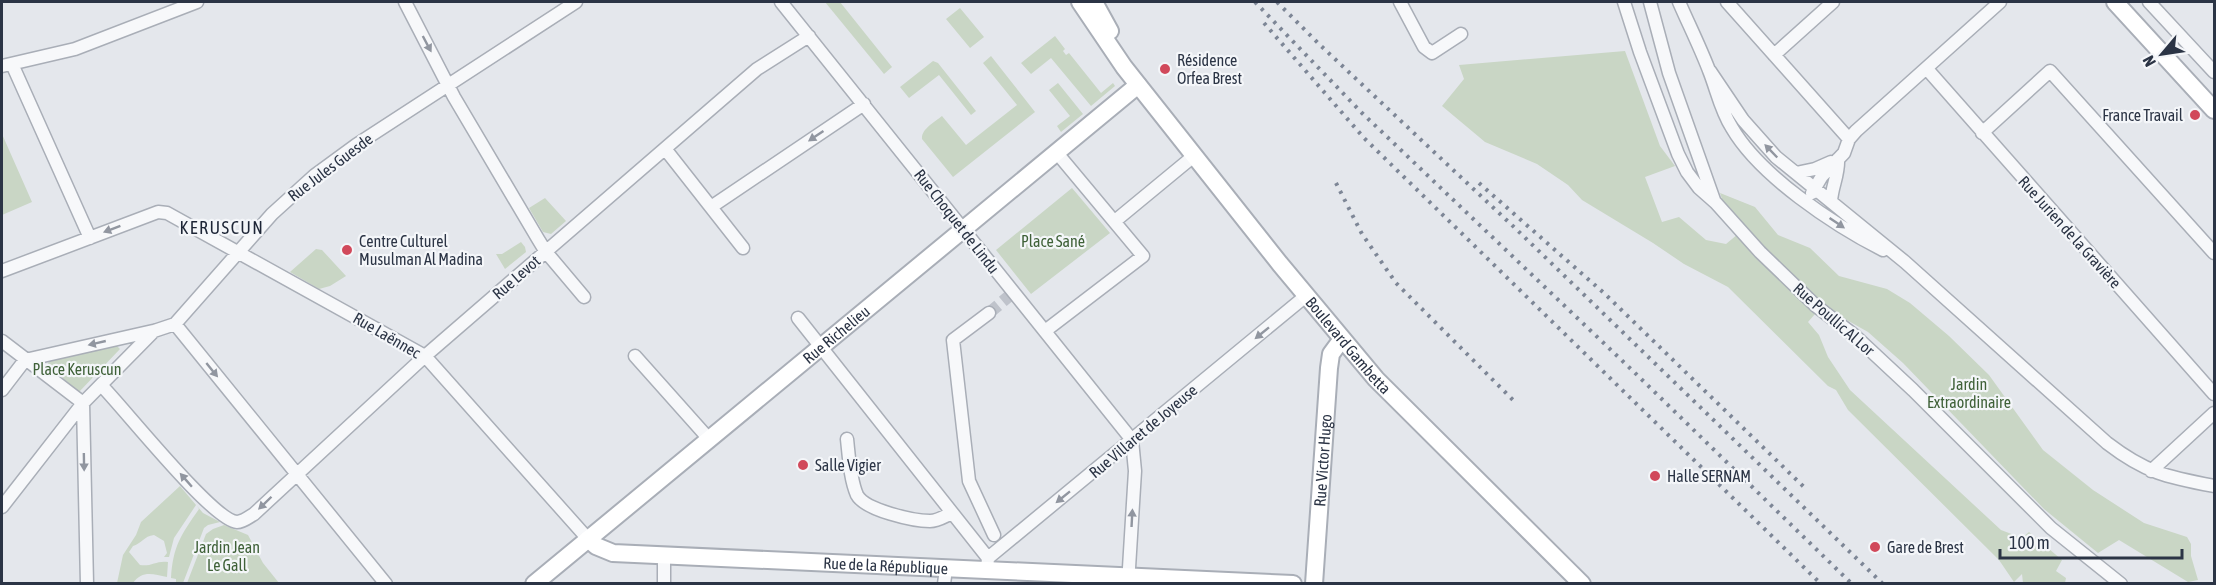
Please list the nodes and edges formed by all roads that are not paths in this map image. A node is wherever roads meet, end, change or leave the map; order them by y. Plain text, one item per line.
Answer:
1 (194, 2) edge
2 (405, 2) edge
3 (576, 2) edge
4 (782, 2) edge
5 (1070, 2) edge
6 (1080, 2) edge
7 (1094, 2) edge
8 (1400, 2) edge
9 (1624, 2) edge
10 (1650, 2) edge
11 (1679, 2) edge
12 (1727, 2) edge
13 (1833, 2) edge
14 (2000, 2) edge
15 (2115, 2) edge
16 (2124, 2) edge
17 (2149, 2) edge
18 (1091, 20) junction
19 (1461, 34) dead end
20 (809, 36) junction
21 (1774, 55) junction
22 (7, 65) edge
23 (1927, 69) junction
24 (1710, 71) junction
25 (2214, 72) edge
26 (449, 86) junction
27 (1138, 86) junction
28 (2214, 102) edge
29 (864, 104) junction
30 (2214, 111) edge
31 (1982, 133) junction
32 (1849, 139) junction
33 (666, 150) junction
34 (1057, 153) junction
35 (1195, 155) junction
36 (1680, 159) junction
37 (1838, 159) junction
38 (1700, 163) junction
39 (1796, 173) junction
40 (1816, 188) junction
41 (1806, 201) junction
42 (1832, 201) junction
43 (1716, 203) junction
44 (711, 207) junction
45 (1115, 221) junction
46 (964, 229) junction
47 (90, 238) junction
48 (743, 248) dead end
49 (238, 252) junction
50 (546, 252) junction
51 (2214, 253) edge
52 (1905, 262) junction
53 (2, 272) edge
54 (1306, 295) junction
55 (584, 297) dead end
56 (989, 313) tunnel mouth
57 (798, 318) dead end
58 (175, 324) junction
59 (154, 331) junction
60 (1045, 331) junction
61 (1342, 339) junction
62 (2, 341) edge
63 (821, 347) junction
64 (425, 356) junction
65 (635, 356) dead end
66 (25, 360) junction
67 (101, 385) junction
68 (2, 390) edge
69 (2214, 394) edge
70 (83, 403) junction
71 (2214, 413) edge
72 (709, 439) junction
73 (847, 439) dead end
74 (1132, 440) junction
75 (2151, 471) junction
76 (295, 474) junction
77 (2214, 486) edge
78 (2, 507) edge
79 (952, 513) junction
80 (994, 535) dead end
81 (588, 539) junction
82 (664, 555) junction
83 (987, 564) junction
84 (945, 576) edge
85 (1128, 580) edge
86 (87, 584) edge
87 (386, 584) edge
88 (534, 584) edge
89 (664, 584) edge
90 (1293, 584) edge
91 (1314, 584) edge
92 (1582, 584) edge
93 (2121, 584) edge

1 - 22 street
2 -> 26 street
3 - 26 street, Rue Jules Guesde
4 - 20 street, Rue Choquet de Lindu
5 - 18 street
6 - 18 street, Boulevard Gambetta
7 - 27 street, Boulevard Gambetta
8 - 19 street
9 - 36 street, Rue Poullic Al Lor
10 - 38 street
11 - 24 street
12 - 21 street
13 - 21 street
14 - 23 street
15 - 30 street
16 - 28 street
17 - 25 street
18 - 27 street, Boulevard Gambetta
20 - 29 street, Rue Choquet de Lindu
20 - 33 street, Rue Levot
21 - 32 street
22 - 47 street
23 - 31 street, Rue Jurien de la Gravière
23 - 32 street
39 -> 24 street
24 - 41 street
26 - 49 street, Rue Jules Guesde
26 - 50 street
27 - 34 street, Rue Richelieu
27 - 35 street, Boulevard Gambetta
29 -> 44 street
29 - 46 street, Rue Choquet de Lindu
31 - 51 street
31 - 69 street, Rue Jurien de la Gravière
32 - 37 street
33 - 44 street
33 - 50 street, Rue Levot
34 - 45 street
34 - 46 street, Rue Richelieu
35 - 45 street
35 - 54 street, Boulevard Gambetta
36 - 38 street
36 - 43 street, Rue Poullic Al Lor
37 - 39 street
37 - 40 street
37 - 42 street
38 - 43 street
39 - 40 street
40 - 41 street
40 - 42 street
41 -> 52 street
42 - 52 street
43 - 93 street, Rue Poullic Al Lor
44 - 48 street
45 - 60 street
46 - 60 street, Rue Choquet de Lindu
46 - 63 street, Rue Richelieu
49 -> 47 street, Rue Laënnec
47 - 53 street
49 - 58 street, Rue Jules Guesde
49 - 64 street, Rue Laënnec
50 - 55 street
50 - 64 street, Rue Levot
52 - 75 street
54 - 61 street, Boulevard Gambetta
54 -> 74 street, Rue Villaret de Joyeuse
56 - 80 street
57 - 63 street
58 - 59 street
58 -> 76 street
59 -> 66 street
59 - 67 street
60 - 74 street, Rue Choquet de Lindu
61 - 91 street, Rue Victor Hugo
61 - 92 street, Boulevard Gambetta
62 - 66 street
63 - 72 street, Rue Richelieu
63 - 79 street
64 - 76 street, Rue Levot
64 - 81 street, Rue Laënnec
65 - 72 street
66 - 68 street
66 - 70 street
67 - 70 street
76 -> 67 street, Rue Levot
70 - 78 street
70 -> 86 street
71 - 75 street
72 - 81 street, Rue Richelieu
73 - 79 street
74 -> 83 street, Rue Villaret de Joyeuse
85 -> 74 street
75 - 77 street
76 - 87 street
79 - 83 street
81 - 82 street, Rue de la République
81 - 88 street, Rue Richelieu
82 - 84 street, Rue de la République
82 - 89 street
83 - 84 street, Rue de la République
83 - 85 street, Rue de la République
85 - 90 street, Rue de la République

